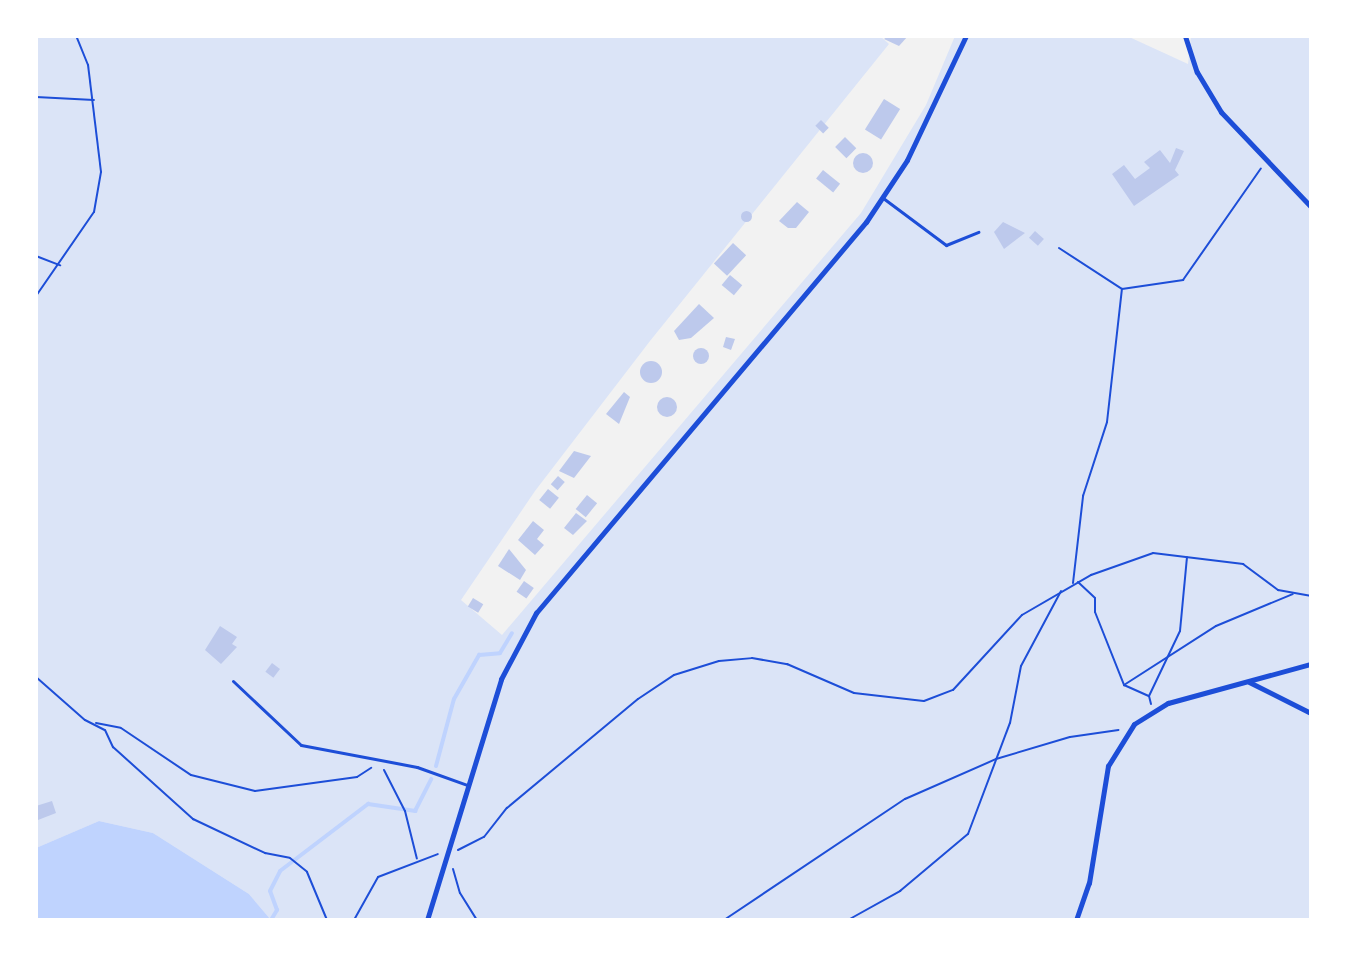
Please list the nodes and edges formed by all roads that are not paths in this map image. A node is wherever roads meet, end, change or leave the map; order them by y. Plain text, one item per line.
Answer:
1 (966, 36) edge
2 (1185, 36) edge
3 (883, 198) junction
4 (1311, 207) edge
5 (979, 232) dead end
6 (1311, 664) edge
7 (233, 681) dead end
8 (1249, 682) junction
9 (1311, 713) edge
10 (467, 784) junction
11 (428, 920) edge
12 (1076, 920) edge

1 - 3 street
2 - 4 street
3 - 5 lane
3 - 10 street
6 - 8 street
7 - 10 lane
8 - 9 street
8 - 12 street
10 - 11 street

